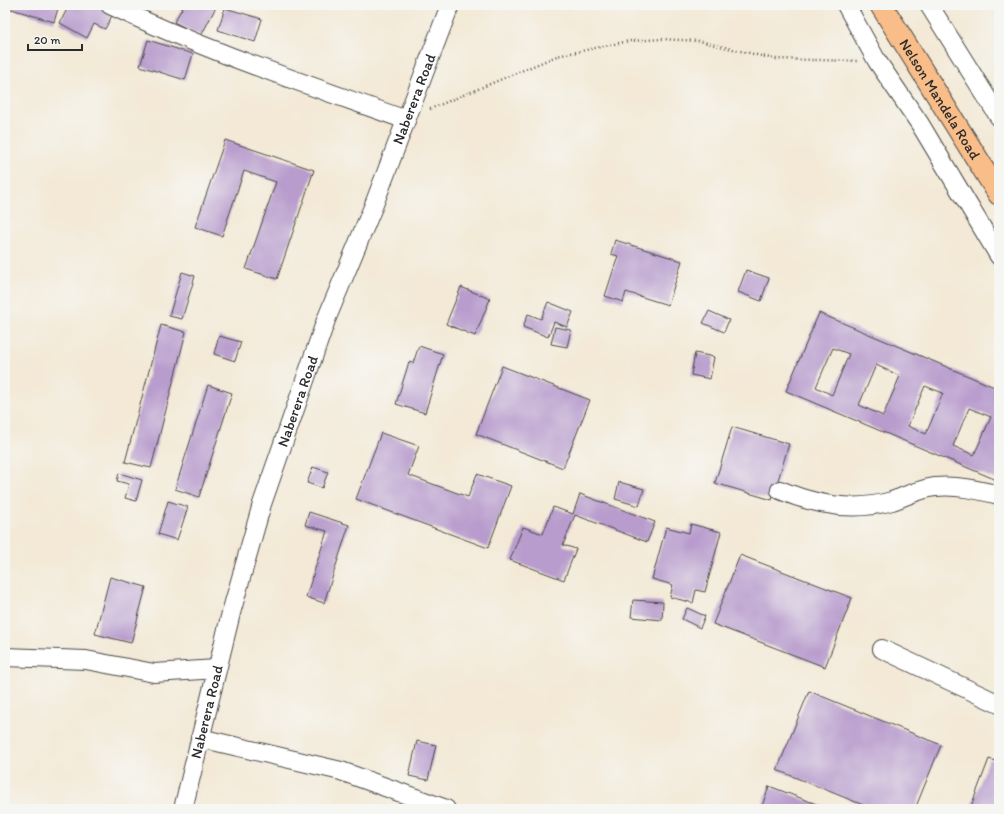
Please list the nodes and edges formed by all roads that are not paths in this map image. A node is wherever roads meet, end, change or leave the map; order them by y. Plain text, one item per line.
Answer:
1 (110, 5) edge
2 (450, 5) edge
3 (846, 5) edge
4 (881, 5) edge
5 (929, 5) edge
6 (999, 117) edge
7 (406, 120) junction
8 (999, 194) edge
9 (999, 256) edge
10 (780, 490) dead end
11 (999, 495) edge
12 (882, 649) dead end
13 (5, 657) edge
14 (217, 669) junction
15 (999, 704) edge
16 (200, 738) junction
17 (184, 809) edge
18 (446, 809) edge

1 - 7 street
2 - 7 street, Naberera Road
3 - 9 street
4 - 8 main road, Nelson Mandela Road
5 - 6 street
7 - 14 street, Naberera Road
10 - 11 street
12 - 15 street
13 - 14 street
14 - 16 street, Naberera Road
16 - 17 street, Naberera Road
16 - 18 street

